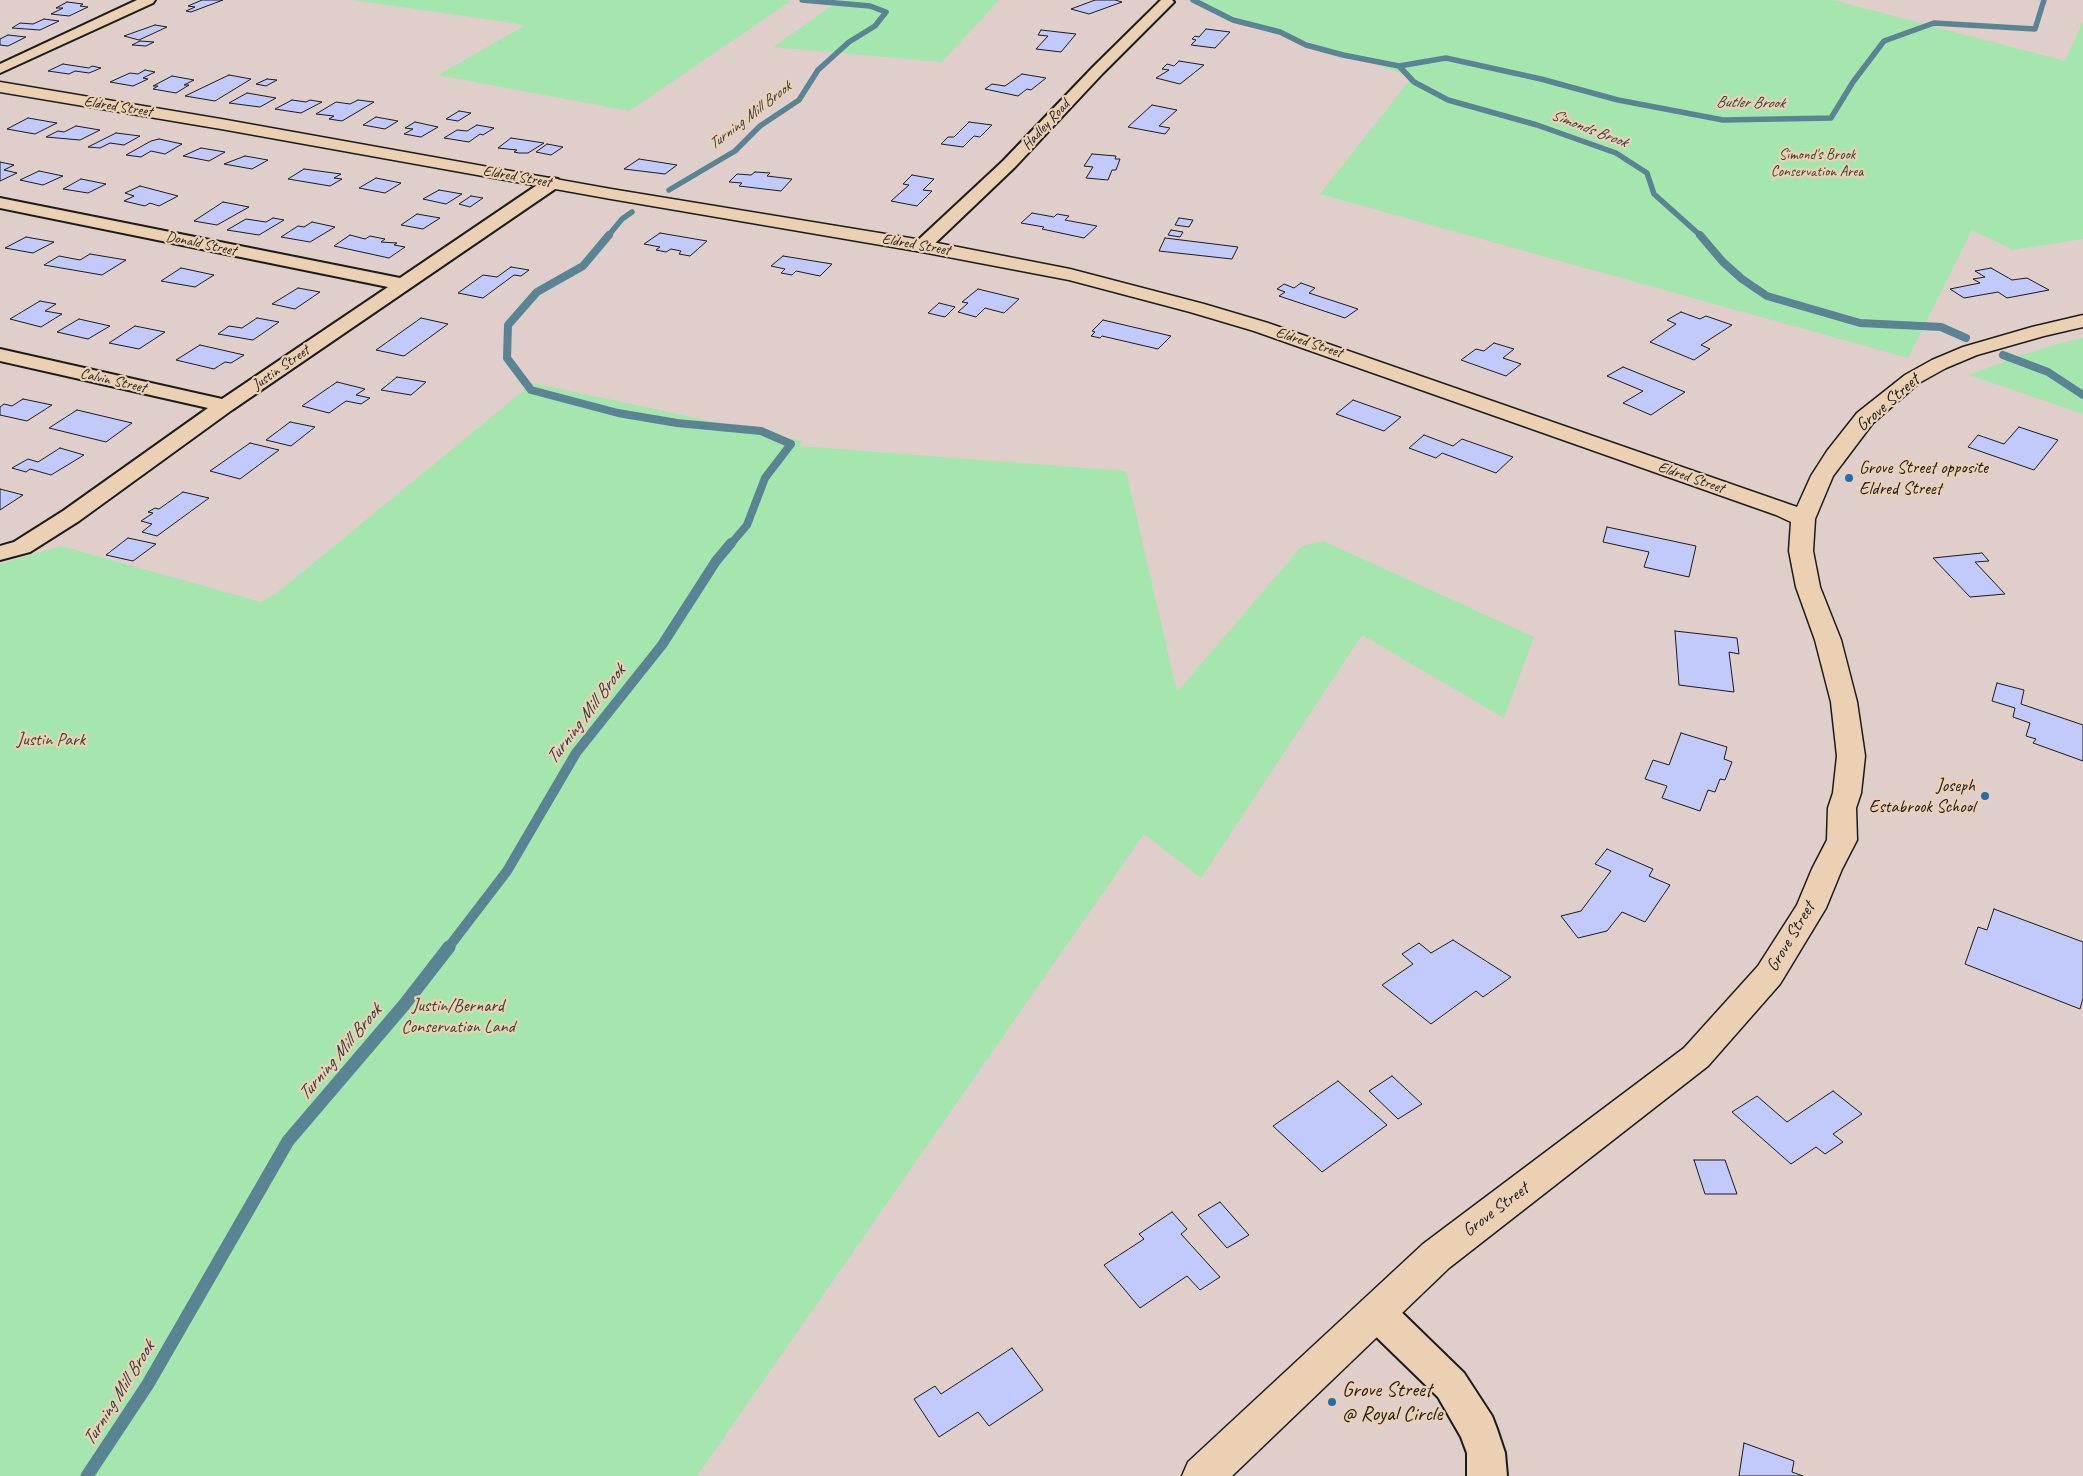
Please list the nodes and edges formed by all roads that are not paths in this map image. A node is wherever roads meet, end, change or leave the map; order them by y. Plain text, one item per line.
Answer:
1 (148, 0) edge
2 (1167, 2) dead end
3 (0, 69) edge
4 (0, 87) edge
5 (552, 183) junction
6 (0, 203) edge
7 (922, 246) junction
8 (402, 284) junction
9 (2083, 321) edge
10 (0, 355) edge
11 (225, 406) junction
12 (1803, 519) junction
13 (5, 552) edge
14 (1377, 1313) junction
15 (1203, 1476) edge
16 (1486, 1476) edge

1 - 3 street
2 - 7 street, Hadley Road
4 - 5 street, Eldred Street
5 - 7 street, Eldred Street
5 - 8 street, Justin Street
6 - 8 street, Donald Street
7 - 12 street, Eldred Street
8 - 11 street, Justin Street
9 - 12 street, Grove Street
10 - 11 street, Calvin Street
11 - 13 street, Justin Street
12 - 14 street, Grove Street
14 - 15 street, Grove Street
14 - 16 street

